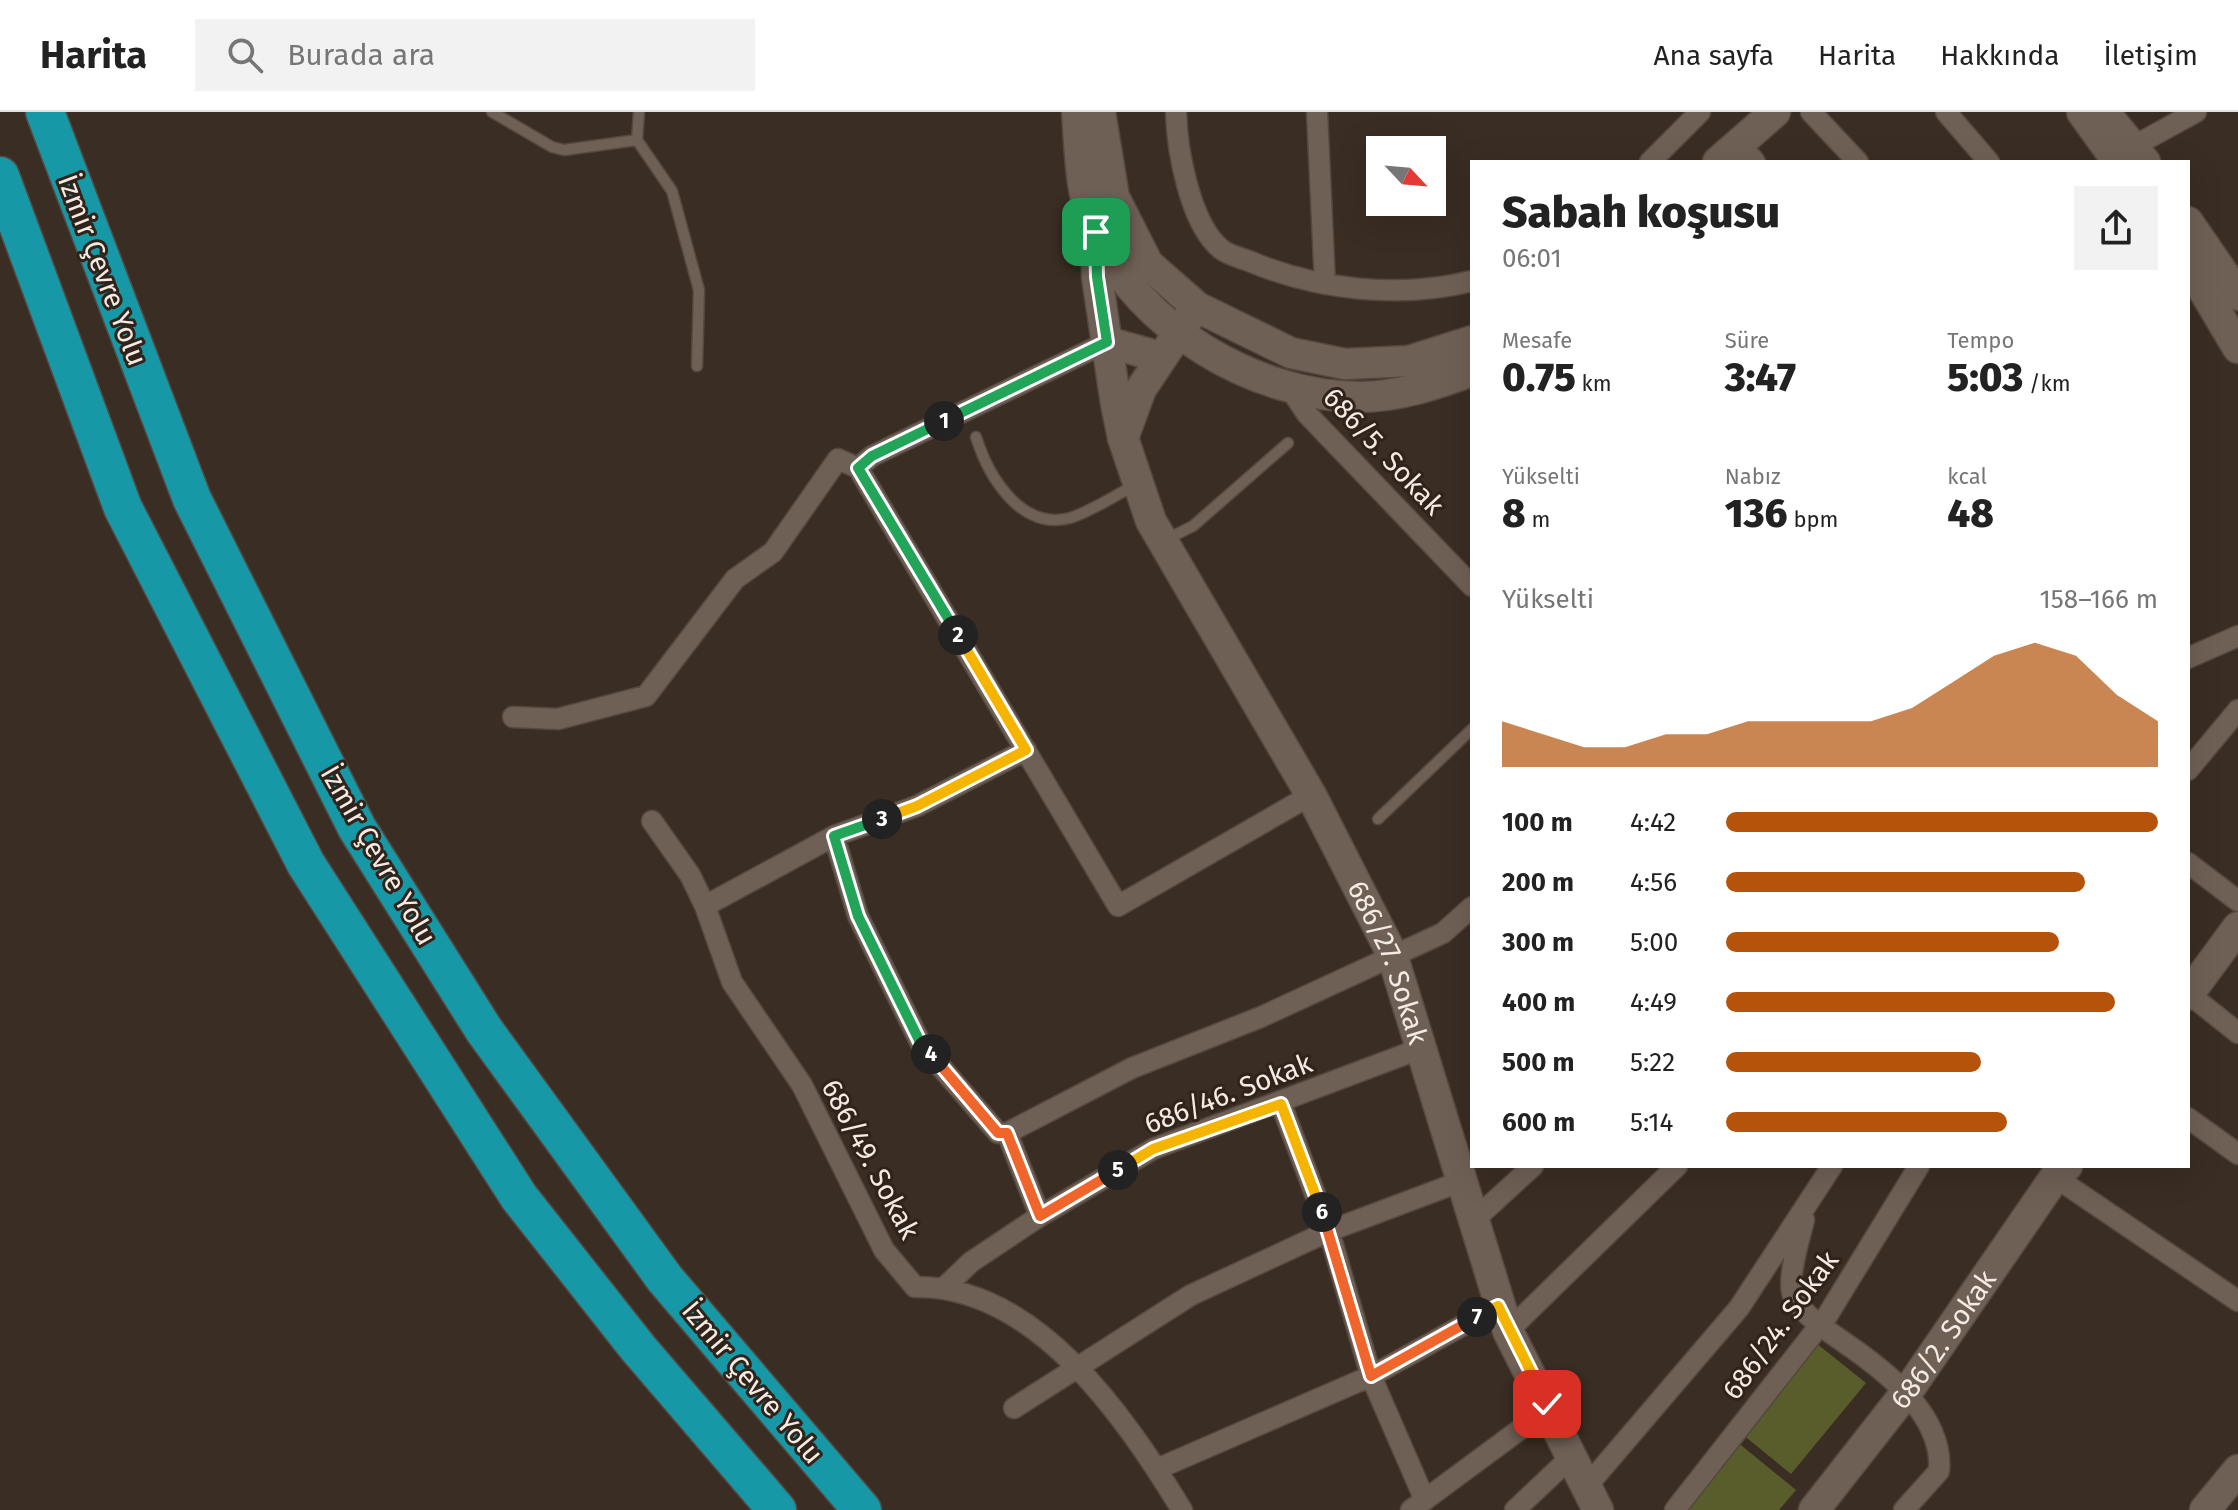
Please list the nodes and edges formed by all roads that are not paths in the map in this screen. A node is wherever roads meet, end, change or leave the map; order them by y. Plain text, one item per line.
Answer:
1 (45, 112) edge
2 (492, 112) edge
3 (639, 112) edge
4 (1077, 112) edge
5 (1100, 112) edge
6 (1176, 112) edge
7 (1317, 112) edge
8 (1700, 112) edge
9 (1775, 112) edge
10 (1800, 112) edge
11 (1811, 112) edge
12 (1946, 112) edge
13 (2082, 112) edge
14 (2104, 112) edge
15 (2196, 112) edge
16 (637, 140) junction
17 (2132, 157) edge
18 (1652, 160) edge
19 (1720, 160) edge
20 (1751, 160) edge
21 (1856, 160) edge
22 (1987, 160) edge
23 (0, 176) edge
24 (2190, 225) edge
25 (1096, 232) junction
26 (2190, 267) edge
27 (1138, 273) junction
28 (1470, 282) edge
29 (1325, 284) junction
30 (2237, 290) edge
31 (1197, 307) junction
32 (1106, 328) junction
33 (1177, 333) junction
34 (1470, 342) edge
35 (2238, 348) edge
36 (1160, 357) junction
37 (697, 366) dead end
38 (1470, 372) edge
39 (1289, 387) junction
40 (976, 437) dead end
41 (1123, 438) junction
42 (1288, 443) dead end
43 (858, 468) junction
44 (1138, 483) junction
45 (1163, 541) junction
46 (1470, 584) edge
47 (2238, 636) edge
48 (2190, 657) edge
49 (2238, 710) edge
50 (513, 717) dead end
51 (1470, 731) edge
52 (1026, 750) junction
53 (2190, 768) edge
54 (1311, 795) junction
55 (1378, 819) dead end
56 (652, 821) dead end
57 (834, 836) junction
58 (2190, 865) edge
59 (2238, 901) edge
60 (705, 906) junction
61 (1470, 909) edge
62 (2238, 927) edge
63 (1392, 954) junction
64 (2190, 992) edge
65 (2190, 997) edge
66 (2238, 1033) edge
67 (1422, 1048) junction
68 (1281, 1104) junction
69 (2190, 1119) edge
70 (1007, 1133) junction
71 (2238, 1154) edge
72 (1531, 1168) edge
73 (1675, 1168) edge
74 (1831, 1168) edge
75 (1918, 1168) edge
76 (2061, 1172) edge
77 (1462, 1181) junction
78 (1808, 1204) junction
79 (1040, 1216) junction
80 (1474, 1220) junction
81 (1329, 1231) junction
82 (945, 1287) junction
83 (2238, 1301) edge
84 (1503, 1318) junction
85 (1820, 1325) junction
86 (1079, 1368) junction
87 (1371, 1376) junction
88 (1905, 1394) junction
89 (1014, 1408) dead end
90 (1549, 1408) junction
91 (1571, 1457) junction
92 (1157, 1469) junction
93 (2238, 1470) edge
94 (1592, 1498) edge
95 (1418, 1504) edge
96 (2210, 1508) edge
97 (777, 1510) edge
98 (862, 1510) edge
99 (1182, 1510) edge
100 (1515, 1510) edge
101 (1675, 1510) edge
102 (1814, 1510) edge
103 (1904, 1510) edge

1 - 98 highway, İzmir Çevre Yolu
2 - 16 lane
3 - 16 lane
4 - 25 street
5 - 27 street
6 - 29 street
7 - 29 street
8 - 18 street
9 - 19 street
10 - 20 street
11 - 21 street
12 - 22 street
13 - 17 street
14 - 17 street
15 - 17 street
16 - 37 lane
23 - 97 highway
24 - 30 street
25 - 27 street
25 - 32 street, 686/27. Sokak
26 - 35 street
27 - 31 street
27 - 32 street
27 - 33 street
28 - 29 street
31 - 33 street
31 - 34 street
32 - 36 street
32 - 41 street, 686/27. Sokak
32 - 43 street
33 - 36 street
33 - 39 street
36 - 41 street
38 - 39 street
39 - 46 street, 686/5. Sokak
40 - 44 lane
41 - 44 street, 686/27. Sokak
42 - 45 lane
43 - 50 street
43 - 52 street
44 - 45 street, 686/27. Sokak
45 - 54 street, 686/27. Sokak
47 - 48 street
49 - 53 street
51 - 55 lane
52 - 54 street
52 - 57 street
54 - 63 street, 686/27. Sokak
56 - 60 street, 686/49. Sokak
57 - 60 street
57 - 70 street
58 - 59 street
60 - 82 street, 686/49. Sokak
61 - 63 street
62 - 64 street
63 - 67 street, 686/27. Sokak
63 - 70 street
65 - 66 street
67 - 68 street, 686/46. Sokak
67 - 77 street, 686/27. Sokak
68 - 79 street, 686/46. Sokak
68 - 81 street
69 - 71 street
70 - 79 street
72 - 80 street
73 - 84 street
74 - 78 street
75 - 85 street, 686/24. Sokak
76 - 83 street
76 - 88 street, 686/2. Sokak
77 - 80 street, 686/27. Sokak
77 - 81 street
78 - 85 street
78 - 94 street
79 - 82 street, 686/46. Sokak
80 - 84 street, 686/27. Sokak
81 - 86 street
81 - 87 street
82 - 86 street, 686/49. Sokak
84 - 87 street
84 - 90 street, 686/27. Sokak
85 - 88 street
85 - 101 street, 686/24. Sokak
86 - 89 street
86 - 92 street, 686/49. Sokak
87 - 92 street
87 - 95 street
88 - 102 street, 686/2. Sokak
88 - 103 street
90 - 91 street, 686/27. Sokak
90 - 95 street
91 - 94 street, 686/27. Sokak
91 - 100 street
92 - 99 street, 686/49. Sokak
93 - 96 street

